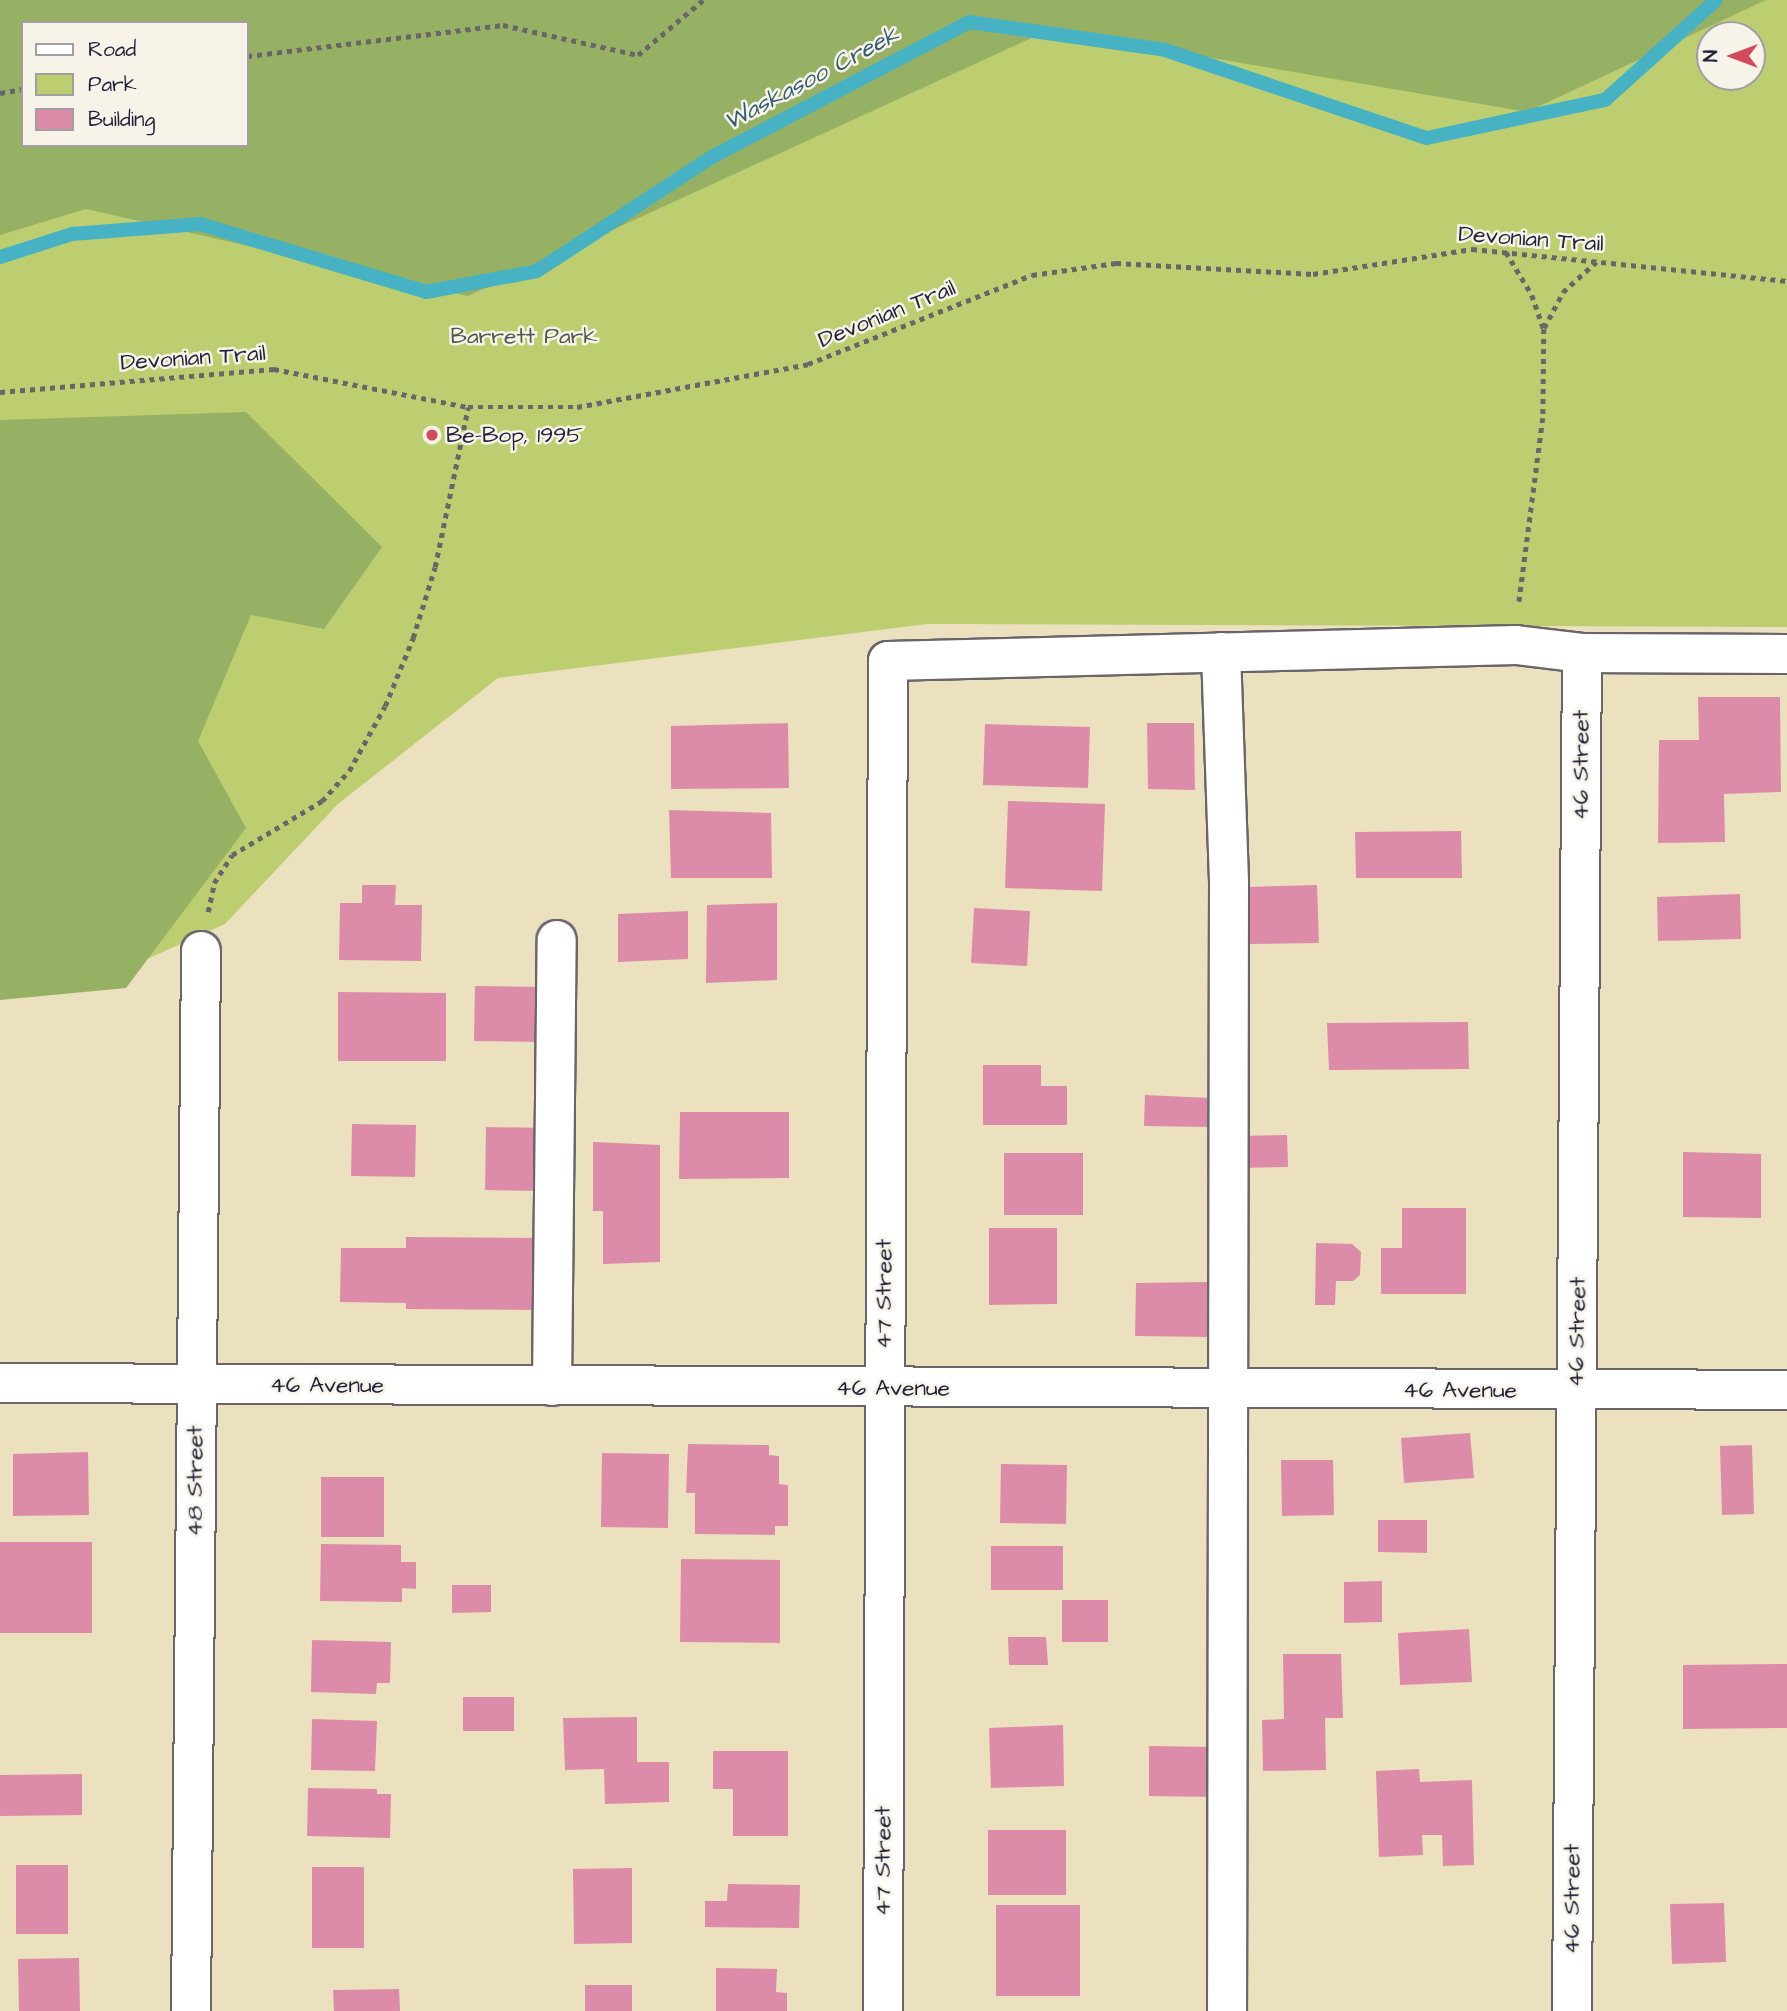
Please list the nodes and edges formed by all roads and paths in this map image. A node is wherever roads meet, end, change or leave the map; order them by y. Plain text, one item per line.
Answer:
1 (703, 0) edge
2 (248, 56) edge
3 (21, 89) edge
4 (0, 93) edge
5 (1505, 252) junction
6 (1597, 261) junction
7 (1787, 281) edge
8 (1544, 329) junction
9 (0, 391) edge
10 (468, 407) junction
11 (1521, 575) dead end
12 (1221, 652) junction
13 (1582, 653) junction
14 (1787, 654) edge
15 (558, 940) dead end
16 (201, 951) joint
17 (0, 1383) edge
18 (196, 1385) junction
19 (552, 1387) junction
20 (883, 1388) junction
21 (1230, 1388) junction
22 (1787, 1390) edge
23 (1576, 1391) junction
24 (191, 2011) edge
25 (883, 2011) edge
26 (1227, 2011) edge
27 (1572, 2011) edge

1 - 2 path
3 - 4 path
5 - 6 path, Devonian Trail
5 - 8 path
5 - 10 path, Devonian Trail
6 - 7 path, Devonian Trail
6 - 8 path
8 - 11 path
9 - 10 path, Devonian Trail
10 - 16 path
12 - 13 street
12 - 20 street, 47 Street
12 - 21 street
13 - 14 street
13 - 23 street, 46 Street
15 - 19 street
16 - 18 street, 48 Street
17 - 18 street, 46 Avenue
18 - 19 street, 46 Avenue
18 - 24 street, 48 Street
19 - 20 street, 46 Avenue
20 - 21 street, 46 Avenue
20 - 25 street, 47 Street
21 - 23 street, 46 Avenue
21 - 26 street
22 - 23 street, 46 Avenue
23 - 27 street, 46 Street

